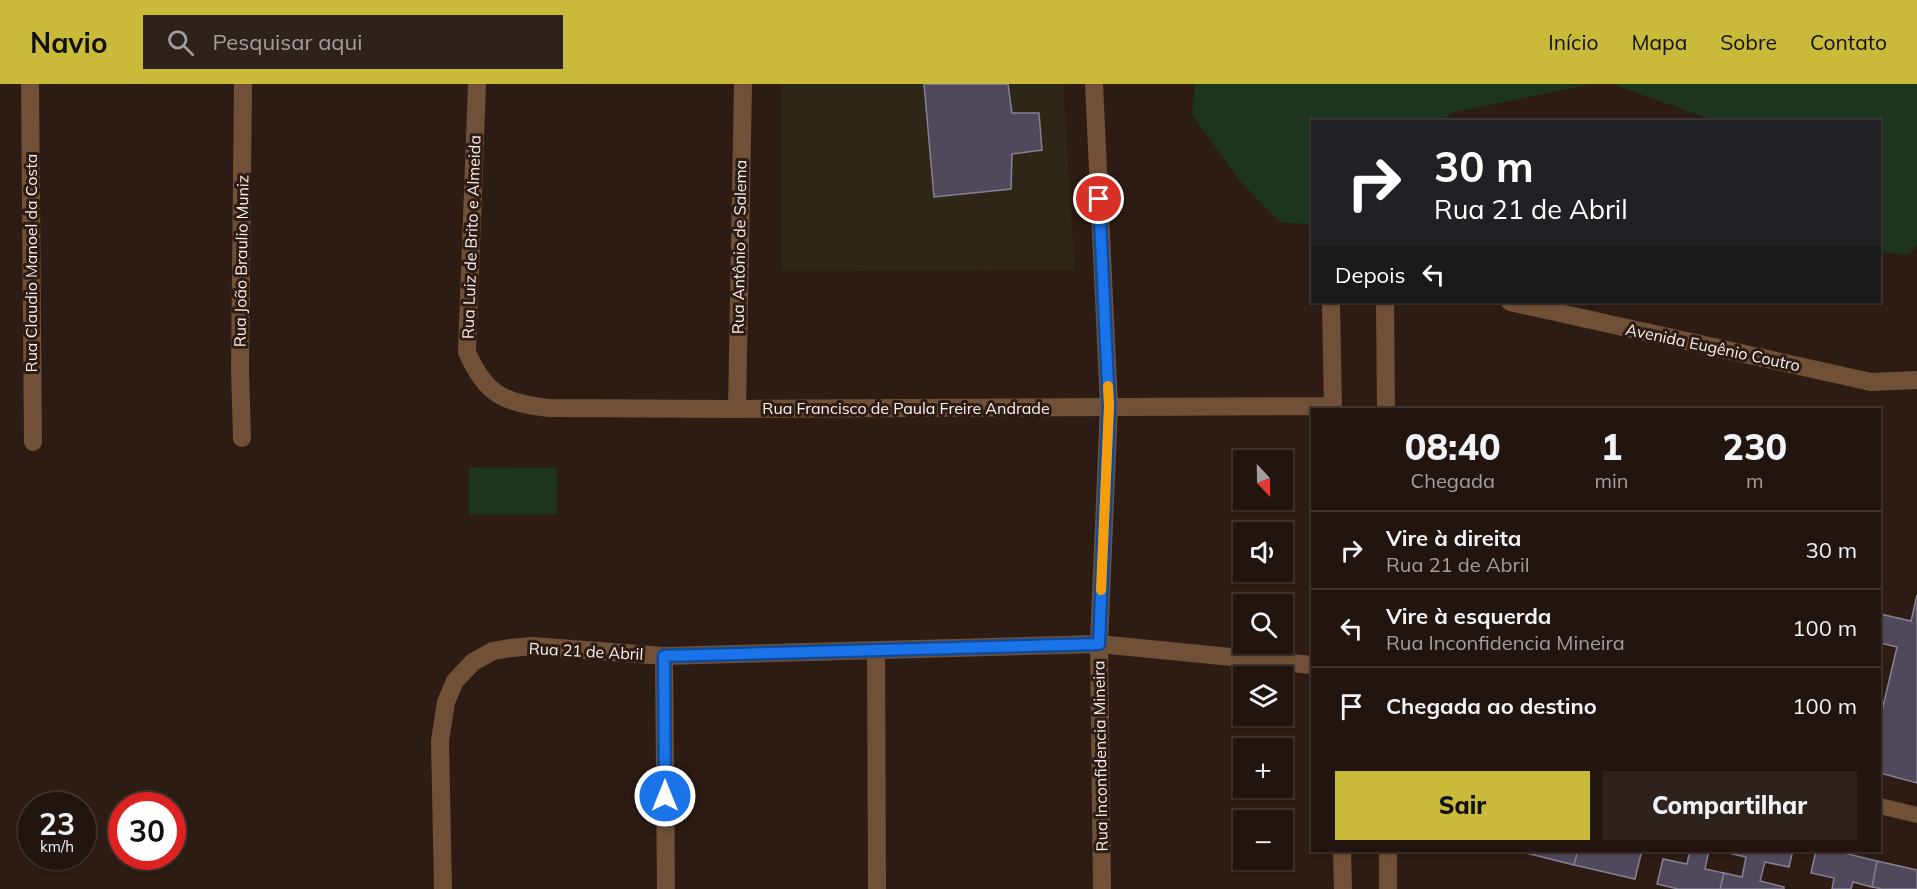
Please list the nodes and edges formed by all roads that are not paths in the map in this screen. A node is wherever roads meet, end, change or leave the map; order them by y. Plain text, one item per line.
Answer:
1 (30, 84) edge
2 (243, 84) edge
3 (477, 84) edge
4 (743, 84) edge
5 (1094, 84) edge
6 (1331, 303) edge
7 (1385, 303) edge
8 (1515, 303) edge
9 (1917, 380) edge
10 (485, 384) joint
11 (1109, 406) junction
12 (1333, 408) edge
13 (1386, 408) edge
14 (737, 409) junction
15 (242, 438) dead end
16 (33, 442) dead end
17 (1099, 644) junction
18 (876, 650) junction
19 (664, 656) junction
20 (1311, 664) edge
21 (1881, 806) edge
22 (1917, 815) edge
23 (1342, 852) edge
24 (1388, 852) edge
25 (443, 889) edge
26 (666, 889) edge
27 (877, 889) edge
28 (1102, 889) edge
29 (1343, 889) edge
30 (1388, 889) edge

1 - 16 street, Rua Claudio Manoel da Costa
2 - 15 street, Rua João Braulio Muniz
3 - 10 street, Rua Luiz de Brito e Almeida
4 - 14 street, Rua Antônio de Salema
5 - 11 street, Rua Inconfidencia Mineira
6 - 12 street
7 - 13 street
8 - 9 street, Avenida Eugênio Coutro
10 - 14 street, Rua Francisco de Paula Freire Andrade
11 - 12 street, Rua Francisco de Paula Freire Andrade
11 - 14 street, Rua Francisco de Paula Freire Andrade
11 - 17 street, Rua Inconfidencia Mineira
17 - 18 street, Rua 21 de Abril
17 - 20 street, Rua 21 de Abril
17 - 28 street, Rua Inconfidencia Mineira
18 - 19 street, Rua 21 de Abril
18 - 27 street
19 - 25 street, Rua 21 de Abril
19 - 26 street
21 - 22 lane
23 - 29 street
24 - 30 street

